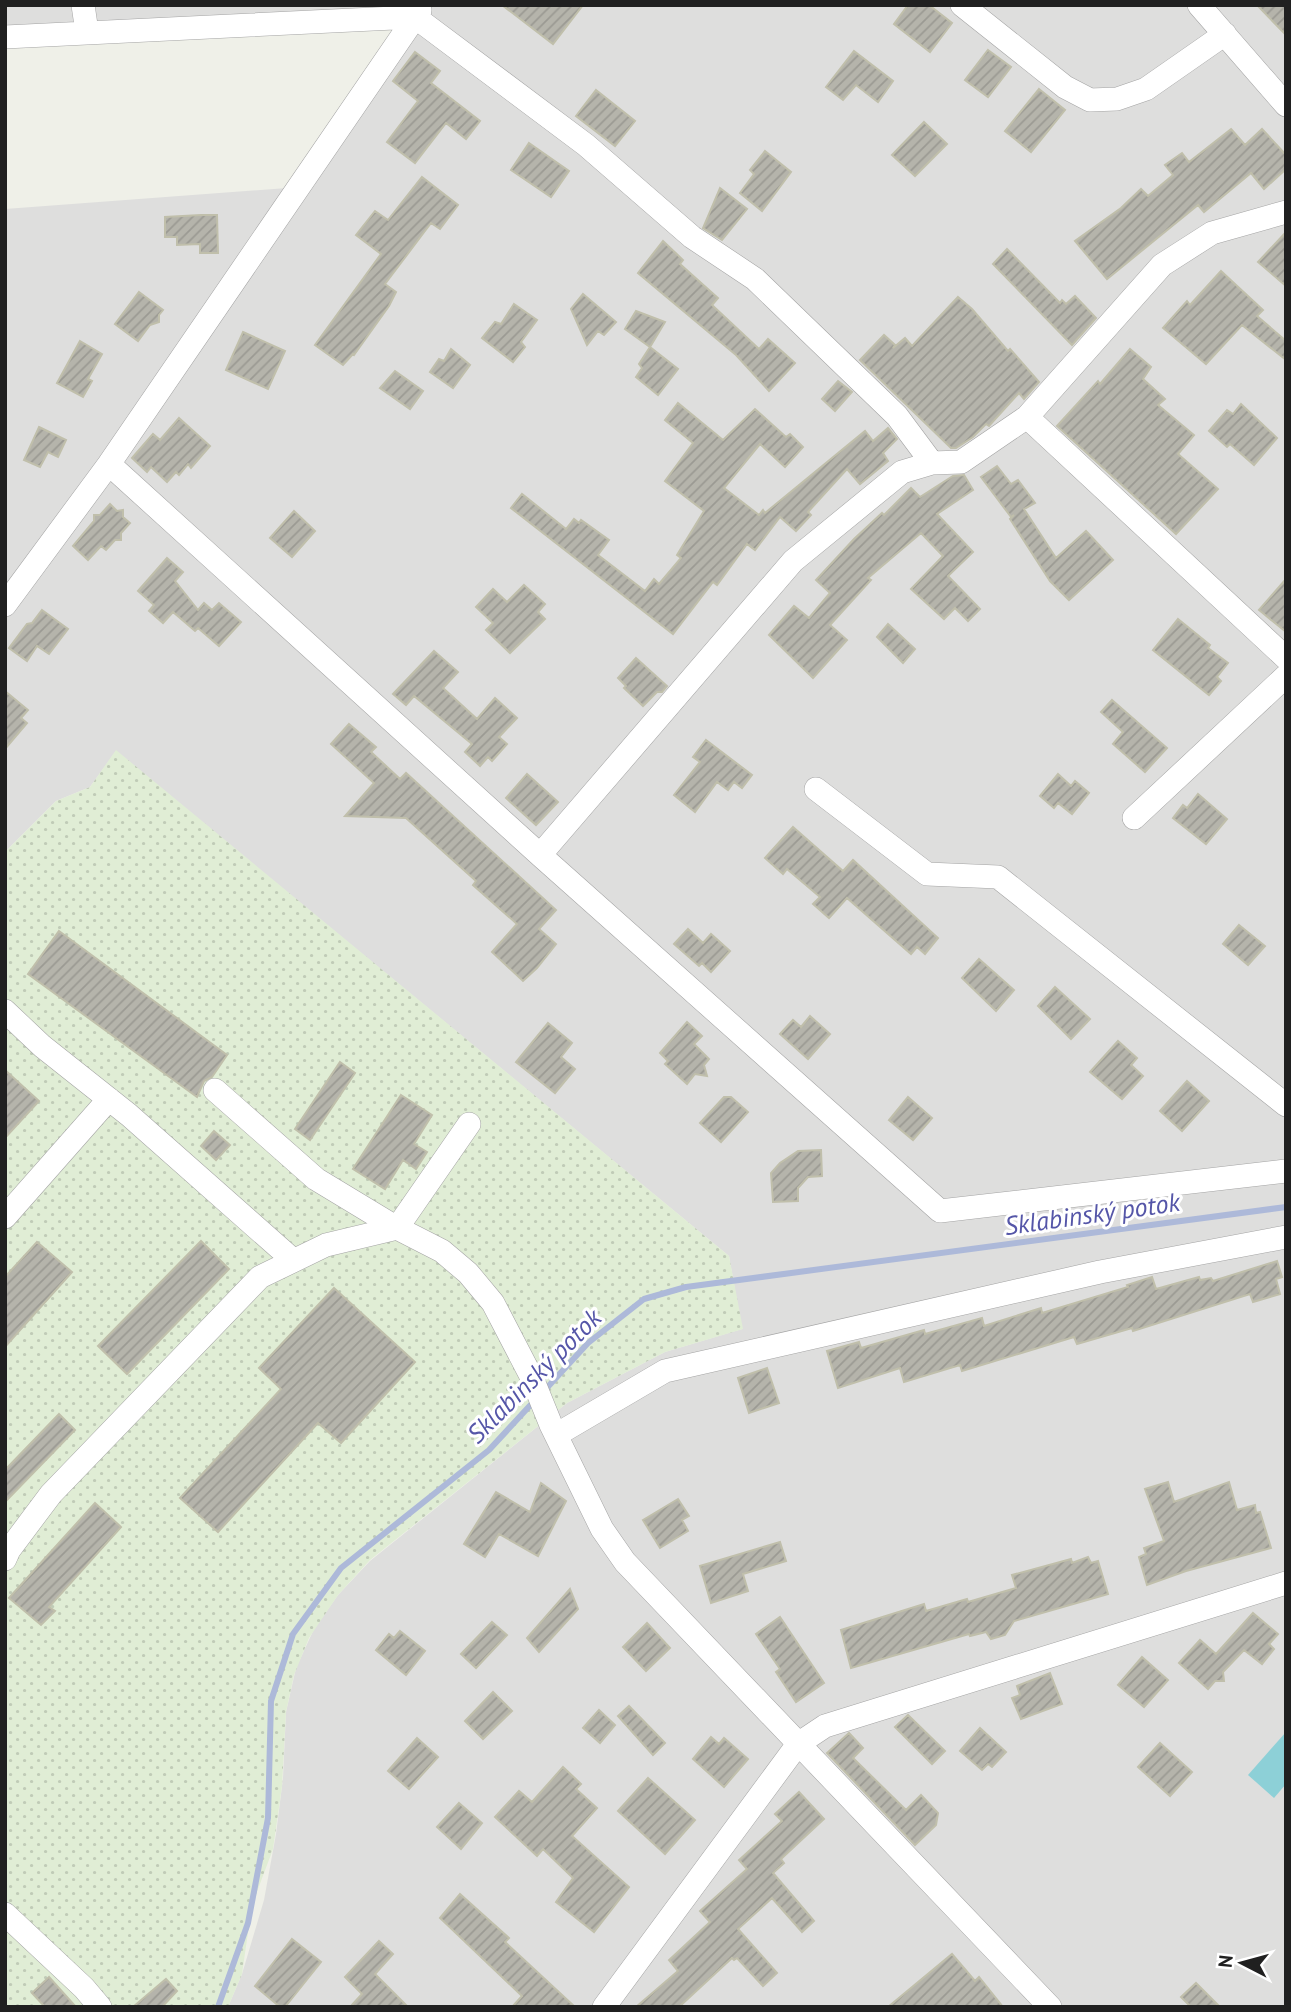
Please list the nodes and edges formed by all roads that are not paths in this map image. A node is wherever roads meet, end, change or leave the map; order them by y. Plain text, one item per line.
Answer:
1 (83, 5) edge
2 (962, 5) edge
3 (1199, 5) edge
4 (419, 11) edge
5 (87, 32) junction
6 (1224, 34) junction
7 (5, 37) edge
8 (1286, 105) edge
9 (1286, 212) edge
10 (1027, 417) junction
11 (932, 463) junction
12 (109, 464) junction
13 (5, 605) edge
14 (1286, 658) edge
15 (1286, 676) edge
16 (816, 789) dead end
17 (1135, 818) dead end
18 (540, 855) junction
19 (5, 1011) edge
20 (215, 1090) dead end
21 (109, 1099) junction
22 (1286, 1105) edge
23 (470, 1124) dead end
24 (1286, 1171) edge
25 (5, 1217) edge
26 (397, 1228) junction
27 (1286, 1237) edge
28 (293, 1261) junction
29 (553, 1430) junction
30 (5, 1559) edge
31 (1286, 1583) edge
32 (798, 1744) junction
33 (5, 1914) edge
34 (100, 2007) edge
35 (604, 2007) edge
36 (1050, 2007) edge

1 - 5 street
2 - 6 street
3 - 6 street
4 - 5 street
4 - 11 street
4 - 12 street
5 - 7 street
6 - 8 street
9 - 10 street
10 - 11 street
10 - 14 street
11 - 18 street
12 - 13 street
12 - 18 street
15 - 17 street
16 - 22 street
18 - 24 street
19 - 21 street
20 - 26 street
21 - 25 street
21 - 28 street
23 - 26 street
26 - 28 street
26 - 29 street
27 - 29 street
28 - 30 street
29 - 32 street
31 - 32 street
32 - 35 street
32 - 36 street
33 - 34 street

